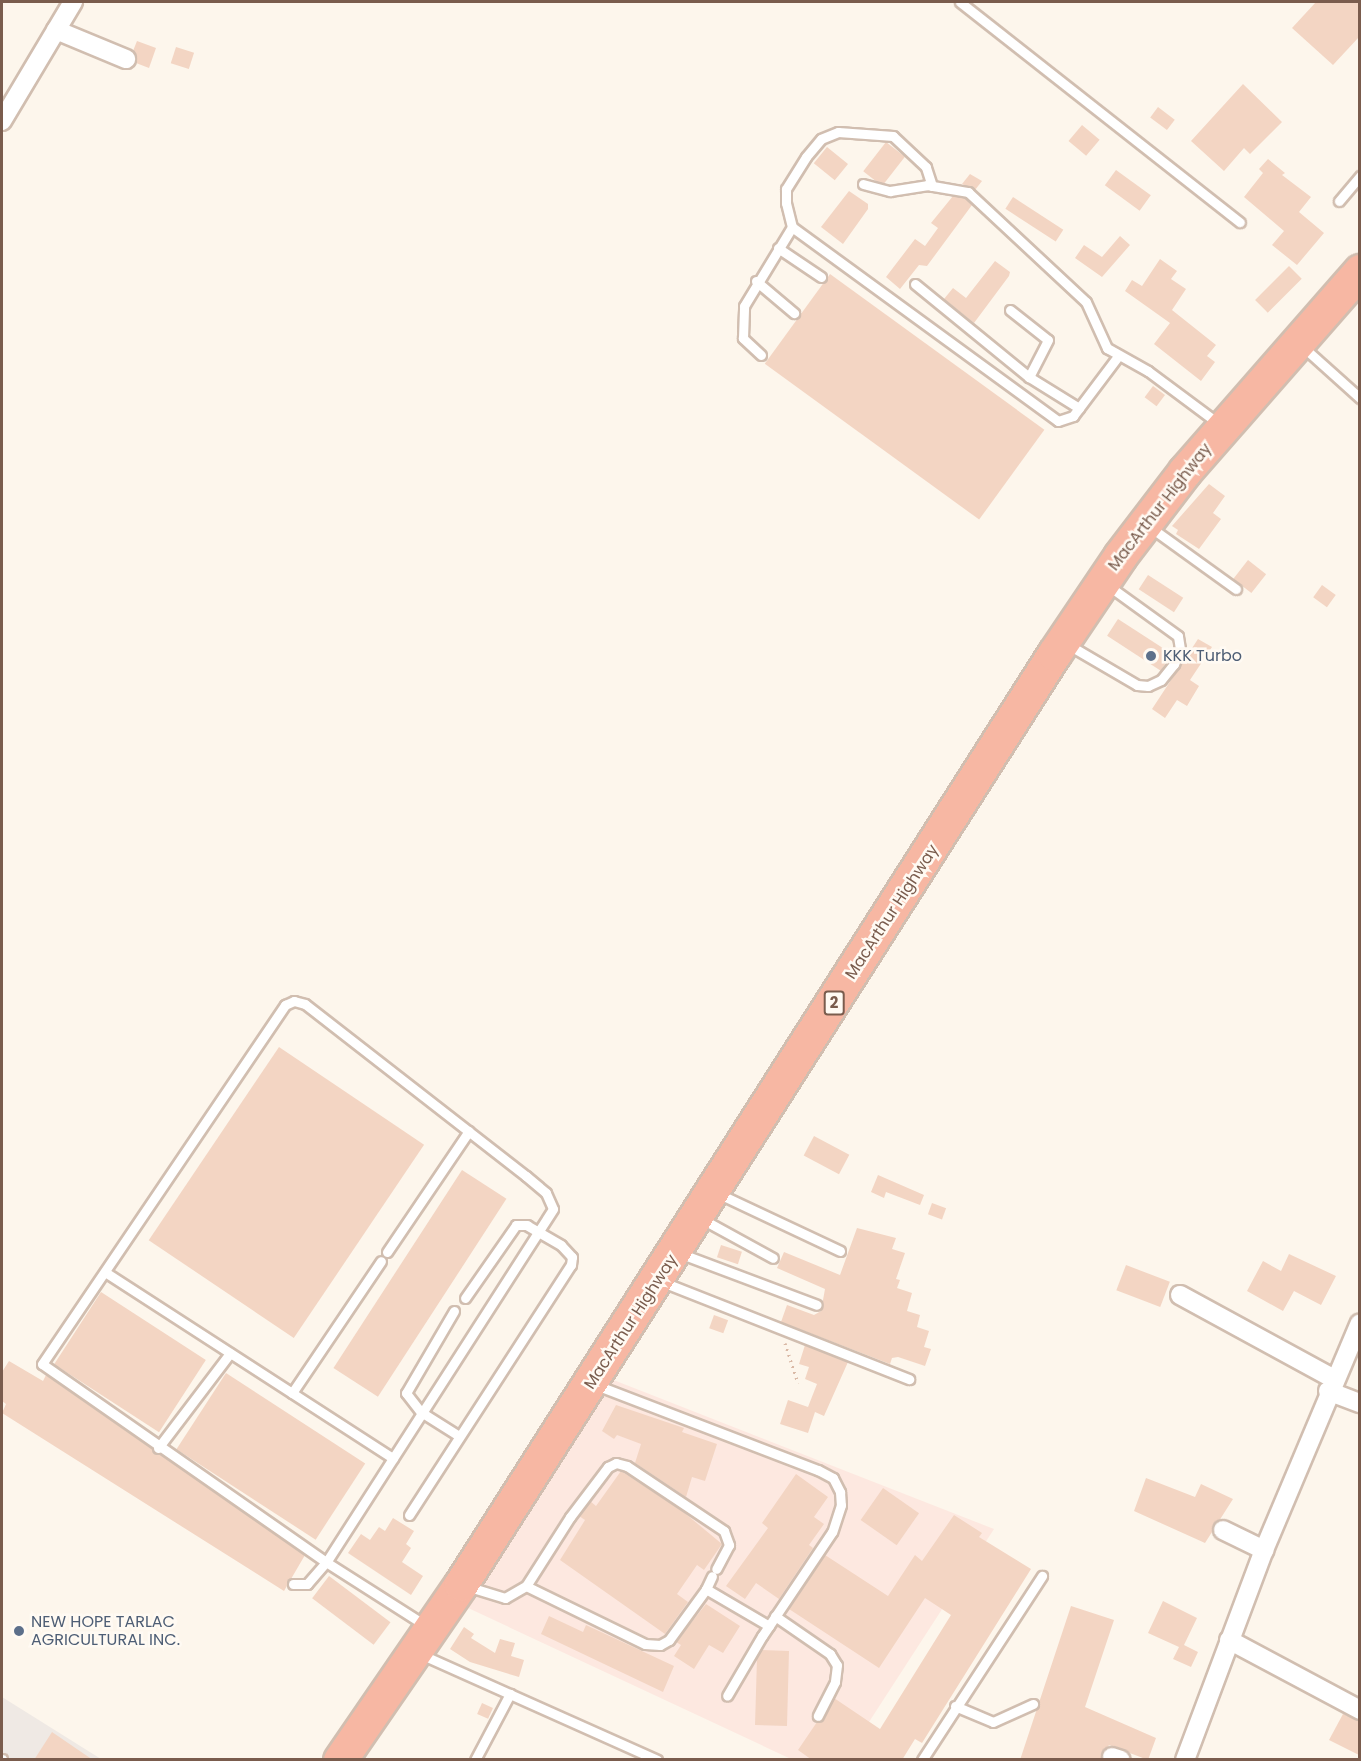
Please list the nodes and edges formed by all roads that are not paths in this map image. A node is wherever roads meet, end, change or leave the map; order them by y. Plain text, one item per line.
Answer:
1 (73, 2) edge
2 (960, 2) edge
3 (56, 30) junction
4 (126, 59) dead end
5 (2, 121) edge
6 (1359, 176) edge
7 (863, 184) dead end
8 (932, 186) junction
9 (1339, 201) dead end
10 (1240, 222) dead end
11 (792, 227) junction
12 (778, 248) junction
13 (1359, 271) edge
14 (821, 276) dead end
15 (756, 281) junction
16 (915, 284) dead end
17 (1010, 310) dead end
18 (794, 313) dead end
19 (1298, 342) junction
20 (761, 355) dead end
21 (1119, 355) junction
22 (1029, 377) junction
23 (1359, 398) edge
24 (1078, 408) junction
25 (1223, 428) junction
26 (1145, 524) junction
27 (1103, 582) junction
28 (1236, 589) dead end
29 (1063, 641) junction
30 (469, 1131) junction
31 (706, 1204) junction
32 (539, 1233) junction
33 (676, 1251) junction
34 (840, 1251) dead end
35 (387, 1252) dead end
36 (773, 1258) dead end
37 (381, 1261) dead end
38 (105, 1272) junction
39 (657, 1280) junction
40 (1180, 1295) dead end
41 (465, 1298) dead end
42 (818, 1305) dead end
43 (454, 1311) dead end
44 (1359, 1323) edge
45 (230, 1353) junction
46 (909, 1379) dead end
47 (591, 1383) junction
48 (1331, 1385) junction
49 (292, 1393) junction
50 (1359, 1403) edge
51 (421, 1412) junction
52 (459, 1436) junction
53 (158, 1448) junction
54 (393, 1458) junction
55 (409, 1515) dead end
56 (1223, 1530) dead end
57 (1264, 1550) junction
58 (326, 1562) junction
59 (1042, 1576) dead end
60 (293, 1584) dead end
61 (461, 1584) junction
62 (526, 1586) junction
63 (706, 1588) junction
64 (776, 1616) junction
65 (769, 1626) junction
66 (421, 1640) junction
67 (1229, 1640) junction
68 (510, 1694) junction
69 (727, 1696) dead end
70 (1033, 1704) dead end
71 (955, 1706) junction
72 (1359, 1710) edge
73 (818, 1716) dead end
74 (340, 1760) edge
75 (476, 1760) edge
76 (657, 1760) edge
77 (922, 1760) edge
78 (1185, 1760) edge

1 - 3 street
2 - 10 lane
3 - 4 street
3 - 5 street
6 - 9 lane
7 - 8 lane
8 - 11 lane
8 - 21 lane
11 - 12 lane
11 - 24 lane
12 - 14 lane
12 - 15 lane
13 - 19 highway, MacArthur Highway / 2
15 - 18 lane
15 - 20 lane
16 - 22 lane
17 - 22 lane
19 - 23 lane
19 - 25 highway, MacArthur Highway / 2
21 - 24 lane
21 - 25 lane
22 - 24 lane
25 - 26 highway, MacArthur Highway / 2
26 - 27 highway, MacArthur Highway / 2
26 - 28 lane
27 - 29 highway, MacArthur Highway / 2
27 - 29 lane
29 - 31 highway, MacArthur Highway / 2
30 - 32 lane
30 - 35 lane
30 - 38 lane
31 - 33 highway, MacArthur Highway / 2
31 - 34 lane
31 - 36 lane
32 - 41 lane
32 - 51 lane
32 - 52 lane
33 - 39 highway, MacArthur Highway / 2
33 - 42 lane
37 - 49 lane
38 - 45 lane
38 - 53 lane
39 - 46 lane
39 - 47 highway, MacArthur Highway / 2
40 - 48 street
43 - 51 lane
44 - 48 street
45 - 49 lane
45 - 53 lane
47 - 61 highway, MacArthur Highway / 2
47 - 64 lane
48 - 50 street
48 - 57 street
49 - 54 lane
51 - 52 lane
51 - 54 lane
52 - 55 lane
53 - 58 lane
54 - 58 lane
56 - 57 street
57 - 67 street
58 - 60 lane
58 - 66 lane
59 - 71 lane
61 - 62 lane
61 - 66 highway, MacArthur Highway / 2
62 - 63 lane
62 - 63 lane
63 - 65 lane
64 - 65 lane
64 - 73 lane
65 - 69 lane
66 - 68 lane
66 - 74 highway, MacArthur Highway / 2
67 - 72 street
67 - 78 street
68 - 75 lane
68 - 76 lane
70 - 71 lane
71 - 77 lane

